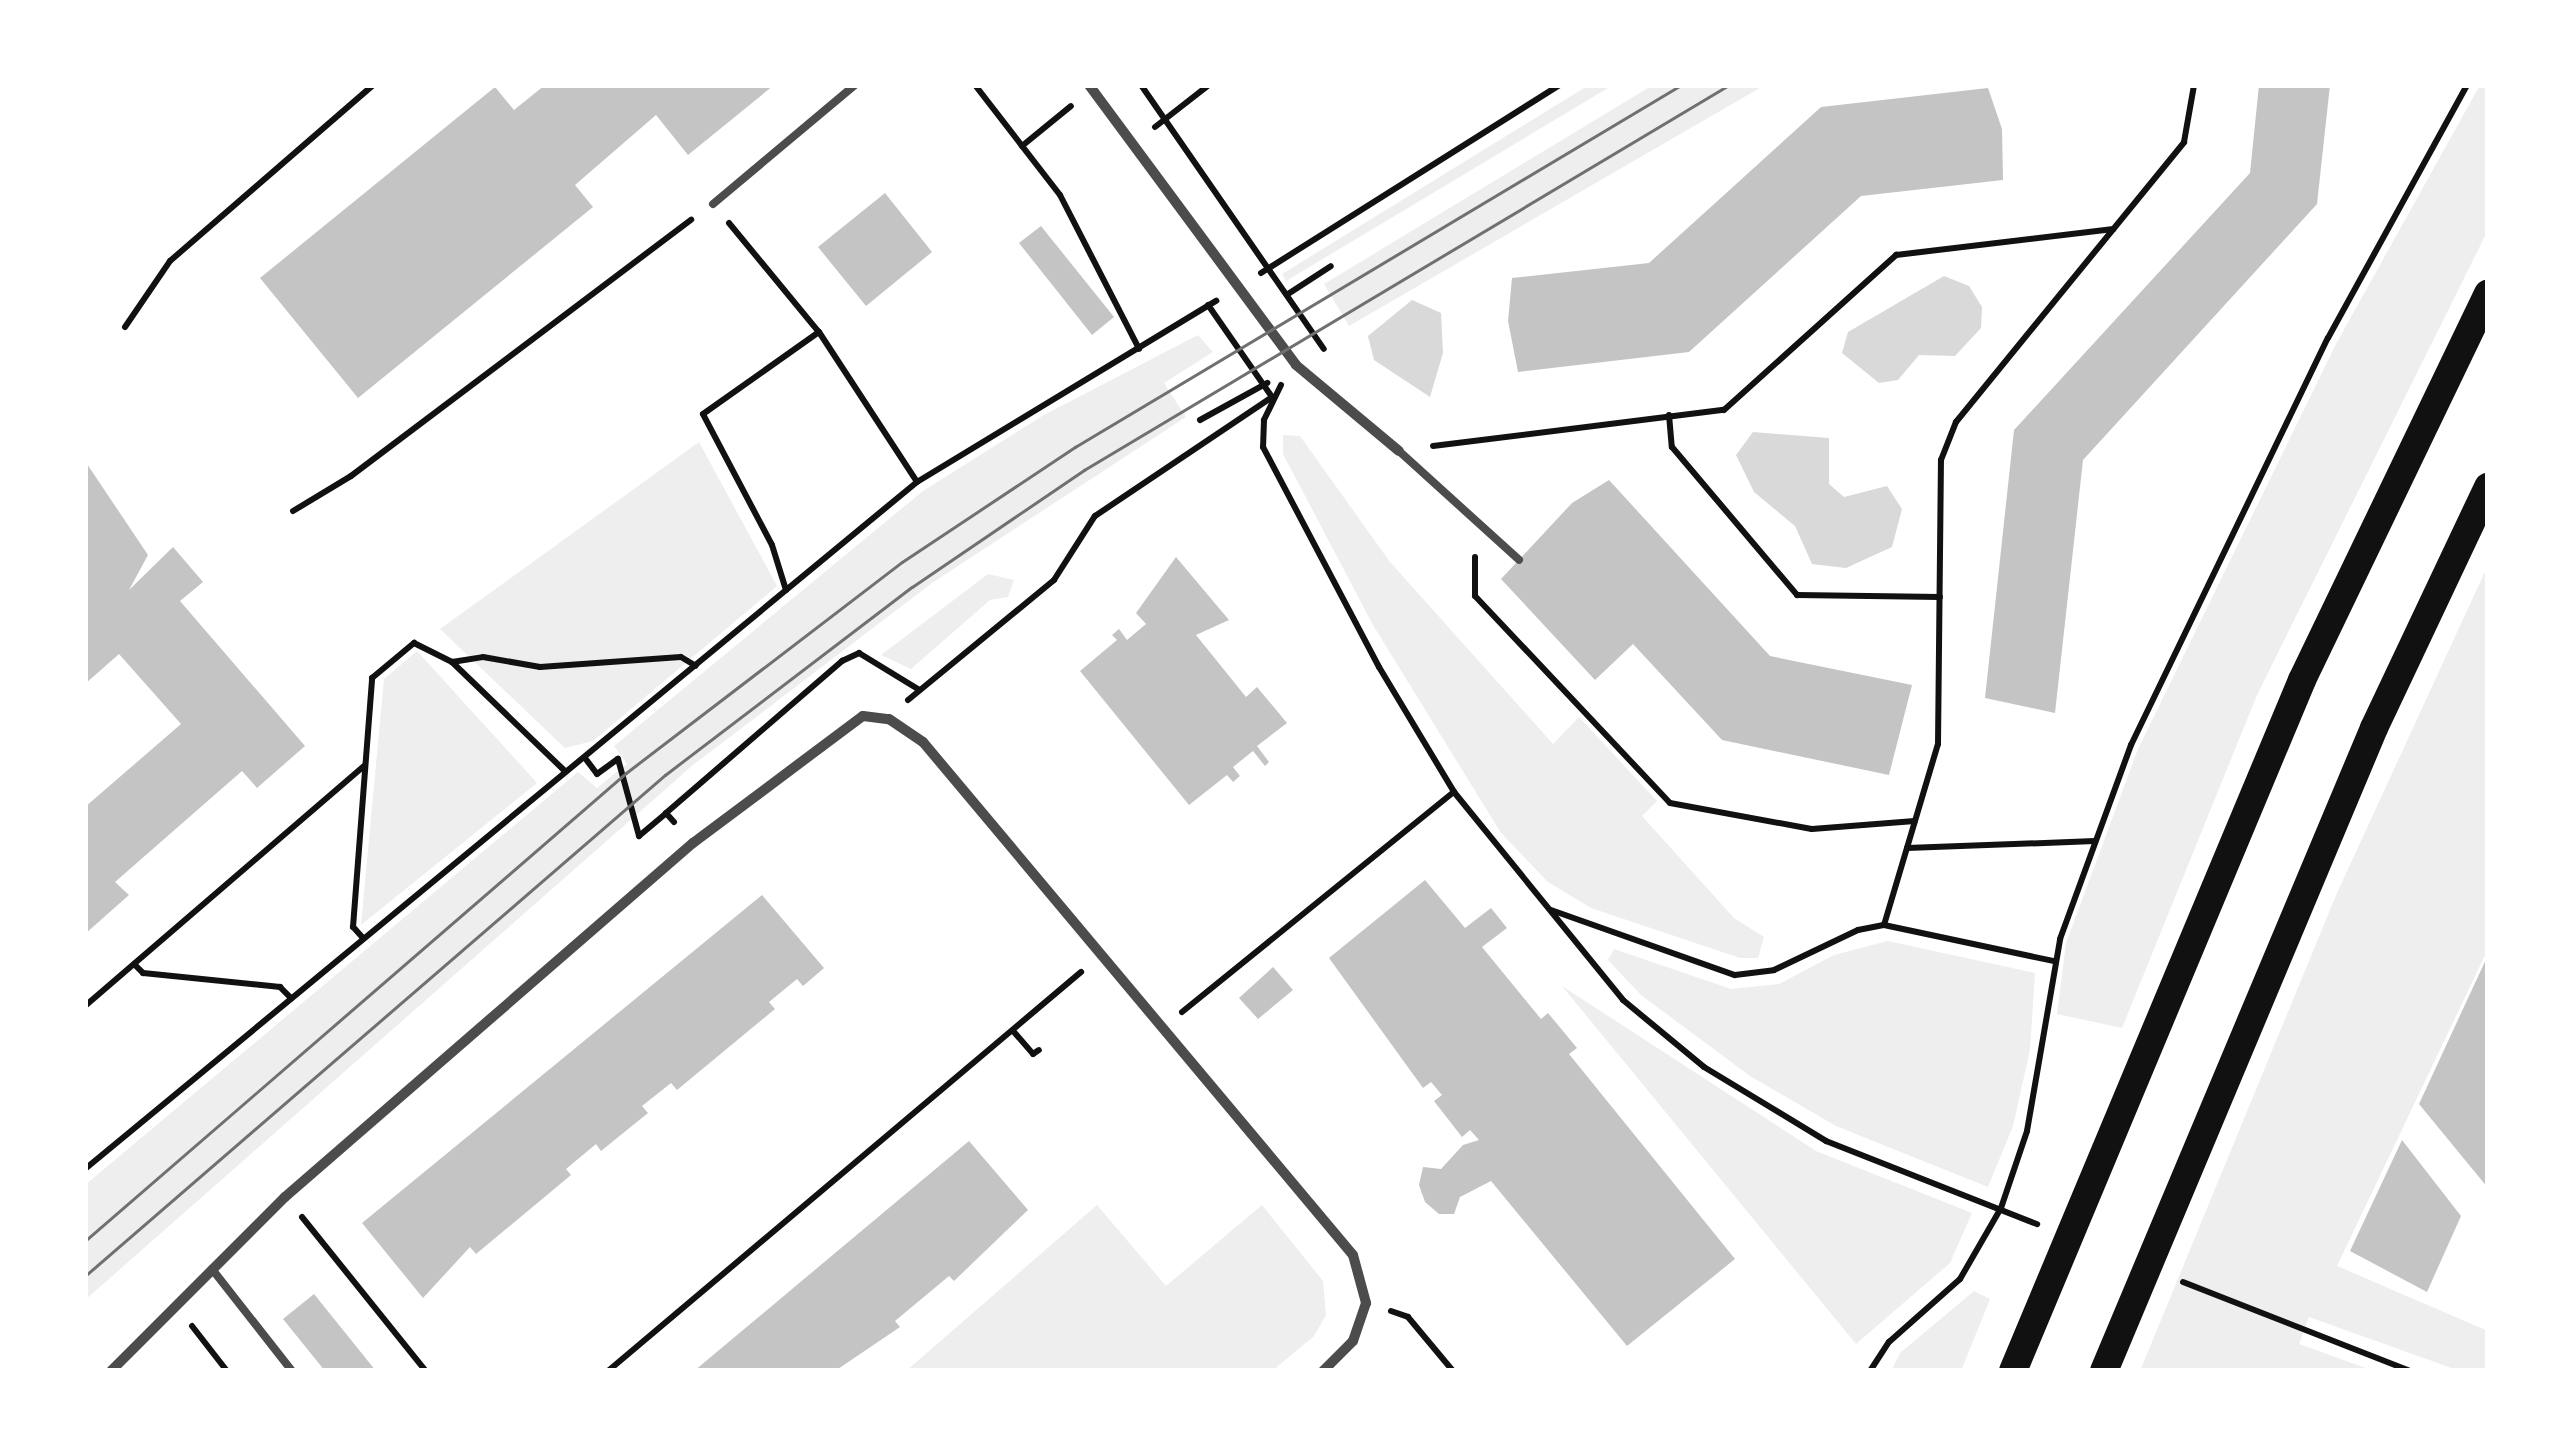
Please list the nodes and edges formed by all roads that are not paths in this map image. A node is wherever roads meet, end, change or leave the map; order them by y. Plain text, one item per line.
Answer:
1 (854, 85) edge
2 (1092, 86) edge
3 (713, 204) road end
4 (2488, 293) edge
5 (1399, 451) joint
6 (2488, 487) edge
7 (1519, 560) dead end
8 (212, 1269) junction
9 (110, 1371) edge
10 (292, 1371) edge
11 (1323, 1371) edge
12 (2014, 1371) edge
13 (2104, 1371) edge

1 - 3 lane
2 - 5 street
4 - 12 highway
5 - 7 lane
6 - 13 highway
8 - 9 street
8 - 10 lane
8 - 11 street

